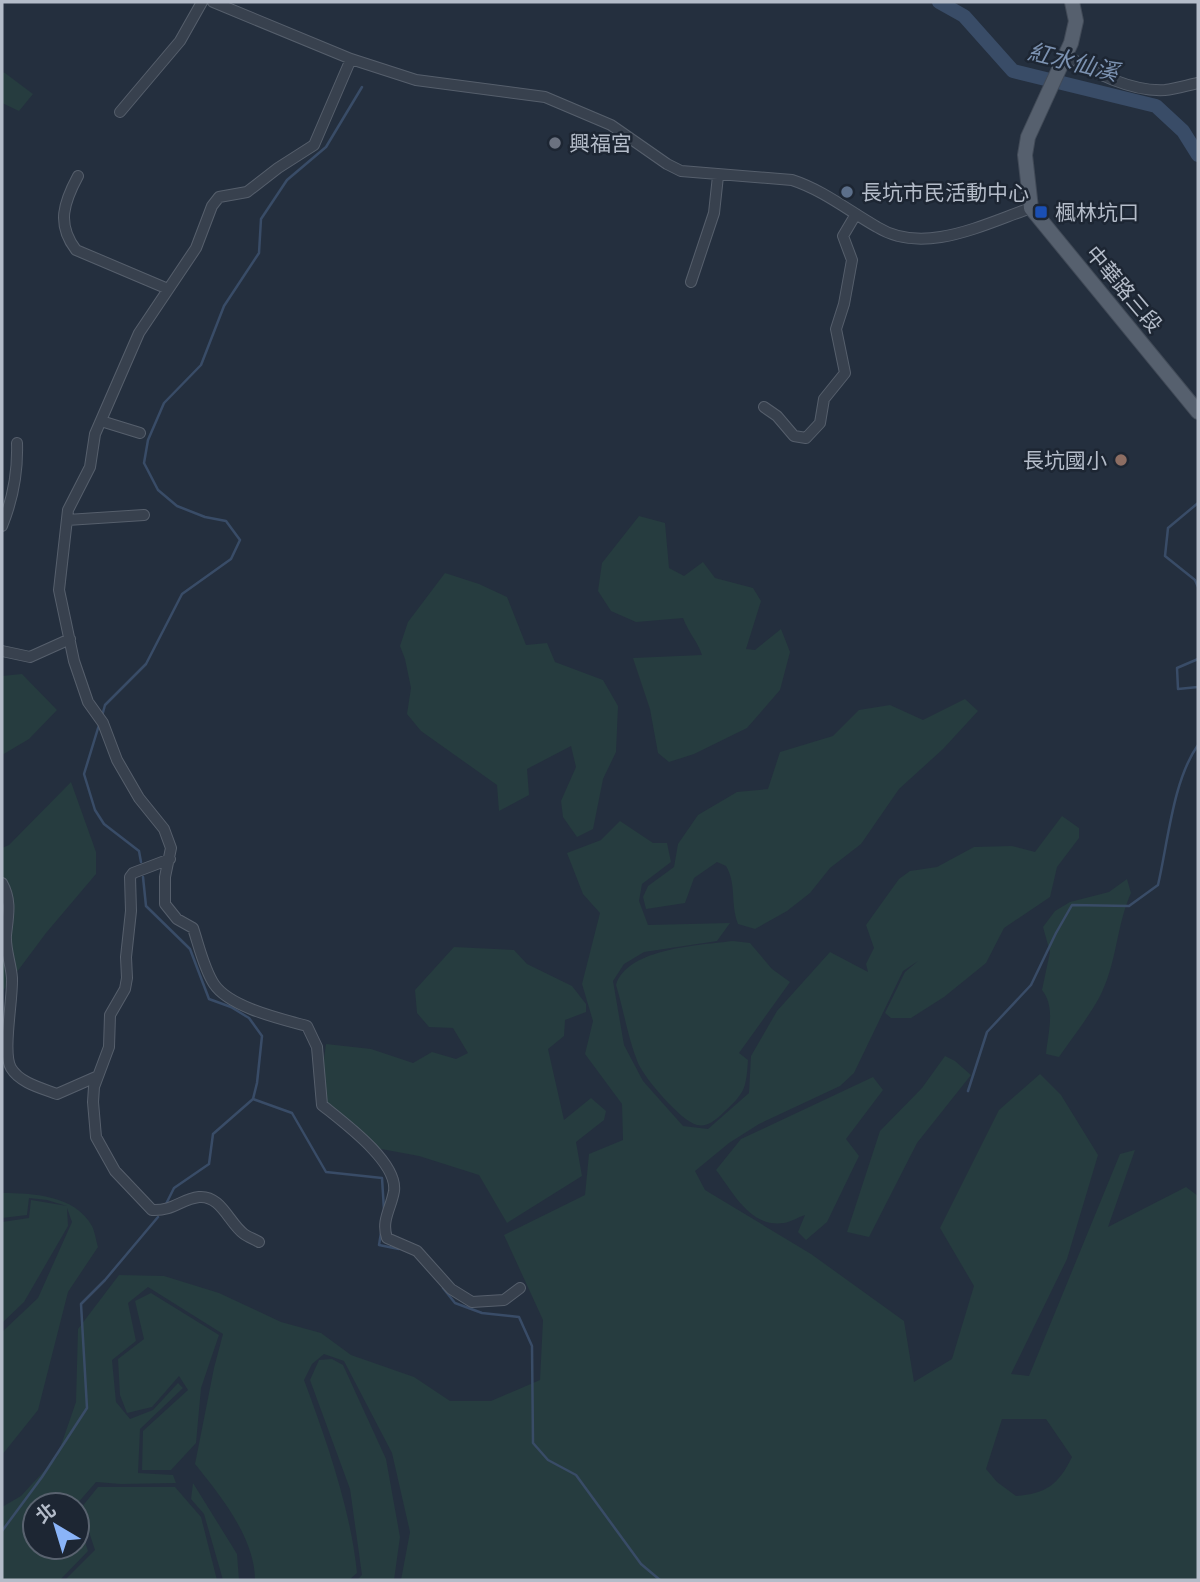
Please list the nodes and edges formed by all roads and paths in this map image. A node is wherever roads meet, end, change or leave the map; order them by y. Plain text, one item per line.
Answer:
1 (202, 2) edge
2 (213, 2) edge
3 (1072, 2) edge
4 (1065, 57) junction
5 (351, 59) junction
6 (1198, 83) edge
7 (120, 112) dead end
8 (78, 176) dead end
9 (718, 176) junction
10 (1031, 208) junction
11 (856, 214) junction
12 (691, 282) dead end
13 (169, 289) junction
14 (764, 407) dead end
15 (1198, 412) edge
16 (101, 421) junction
17 (140, 433) dead end
18 (17, 443) dead end
19 (144, 515) dead end
20 (67, 520) junction
21 (2, 526) edge
22 (70, 639) junction
23 (2, 651) edge
24 (170, 859) junction
25 (2, 883) edge
26 (98, 1076) junction
27 (259, 1242) dead end
28 (520, 1288) dead end

1 - 7 street
2 - 5 street
3 - 4 main road
4 - 6 street
4 - 10 main road
5 - 9 street
5 - 13 street
8 - 13 street
9 - 11 street
9 - 12 street
10 - 11 street
10 - 15 main road, 中華路三段
11 - 14 street
13 - 16 street
16 - 17 street
16 - 20 street
18 - 21 street
19 - 20 street
20 - 22 street
22 - 23 street
22 - 24 street
24 - 26 street
24 - 28 street
25 - 26 street
26 - 27 street

